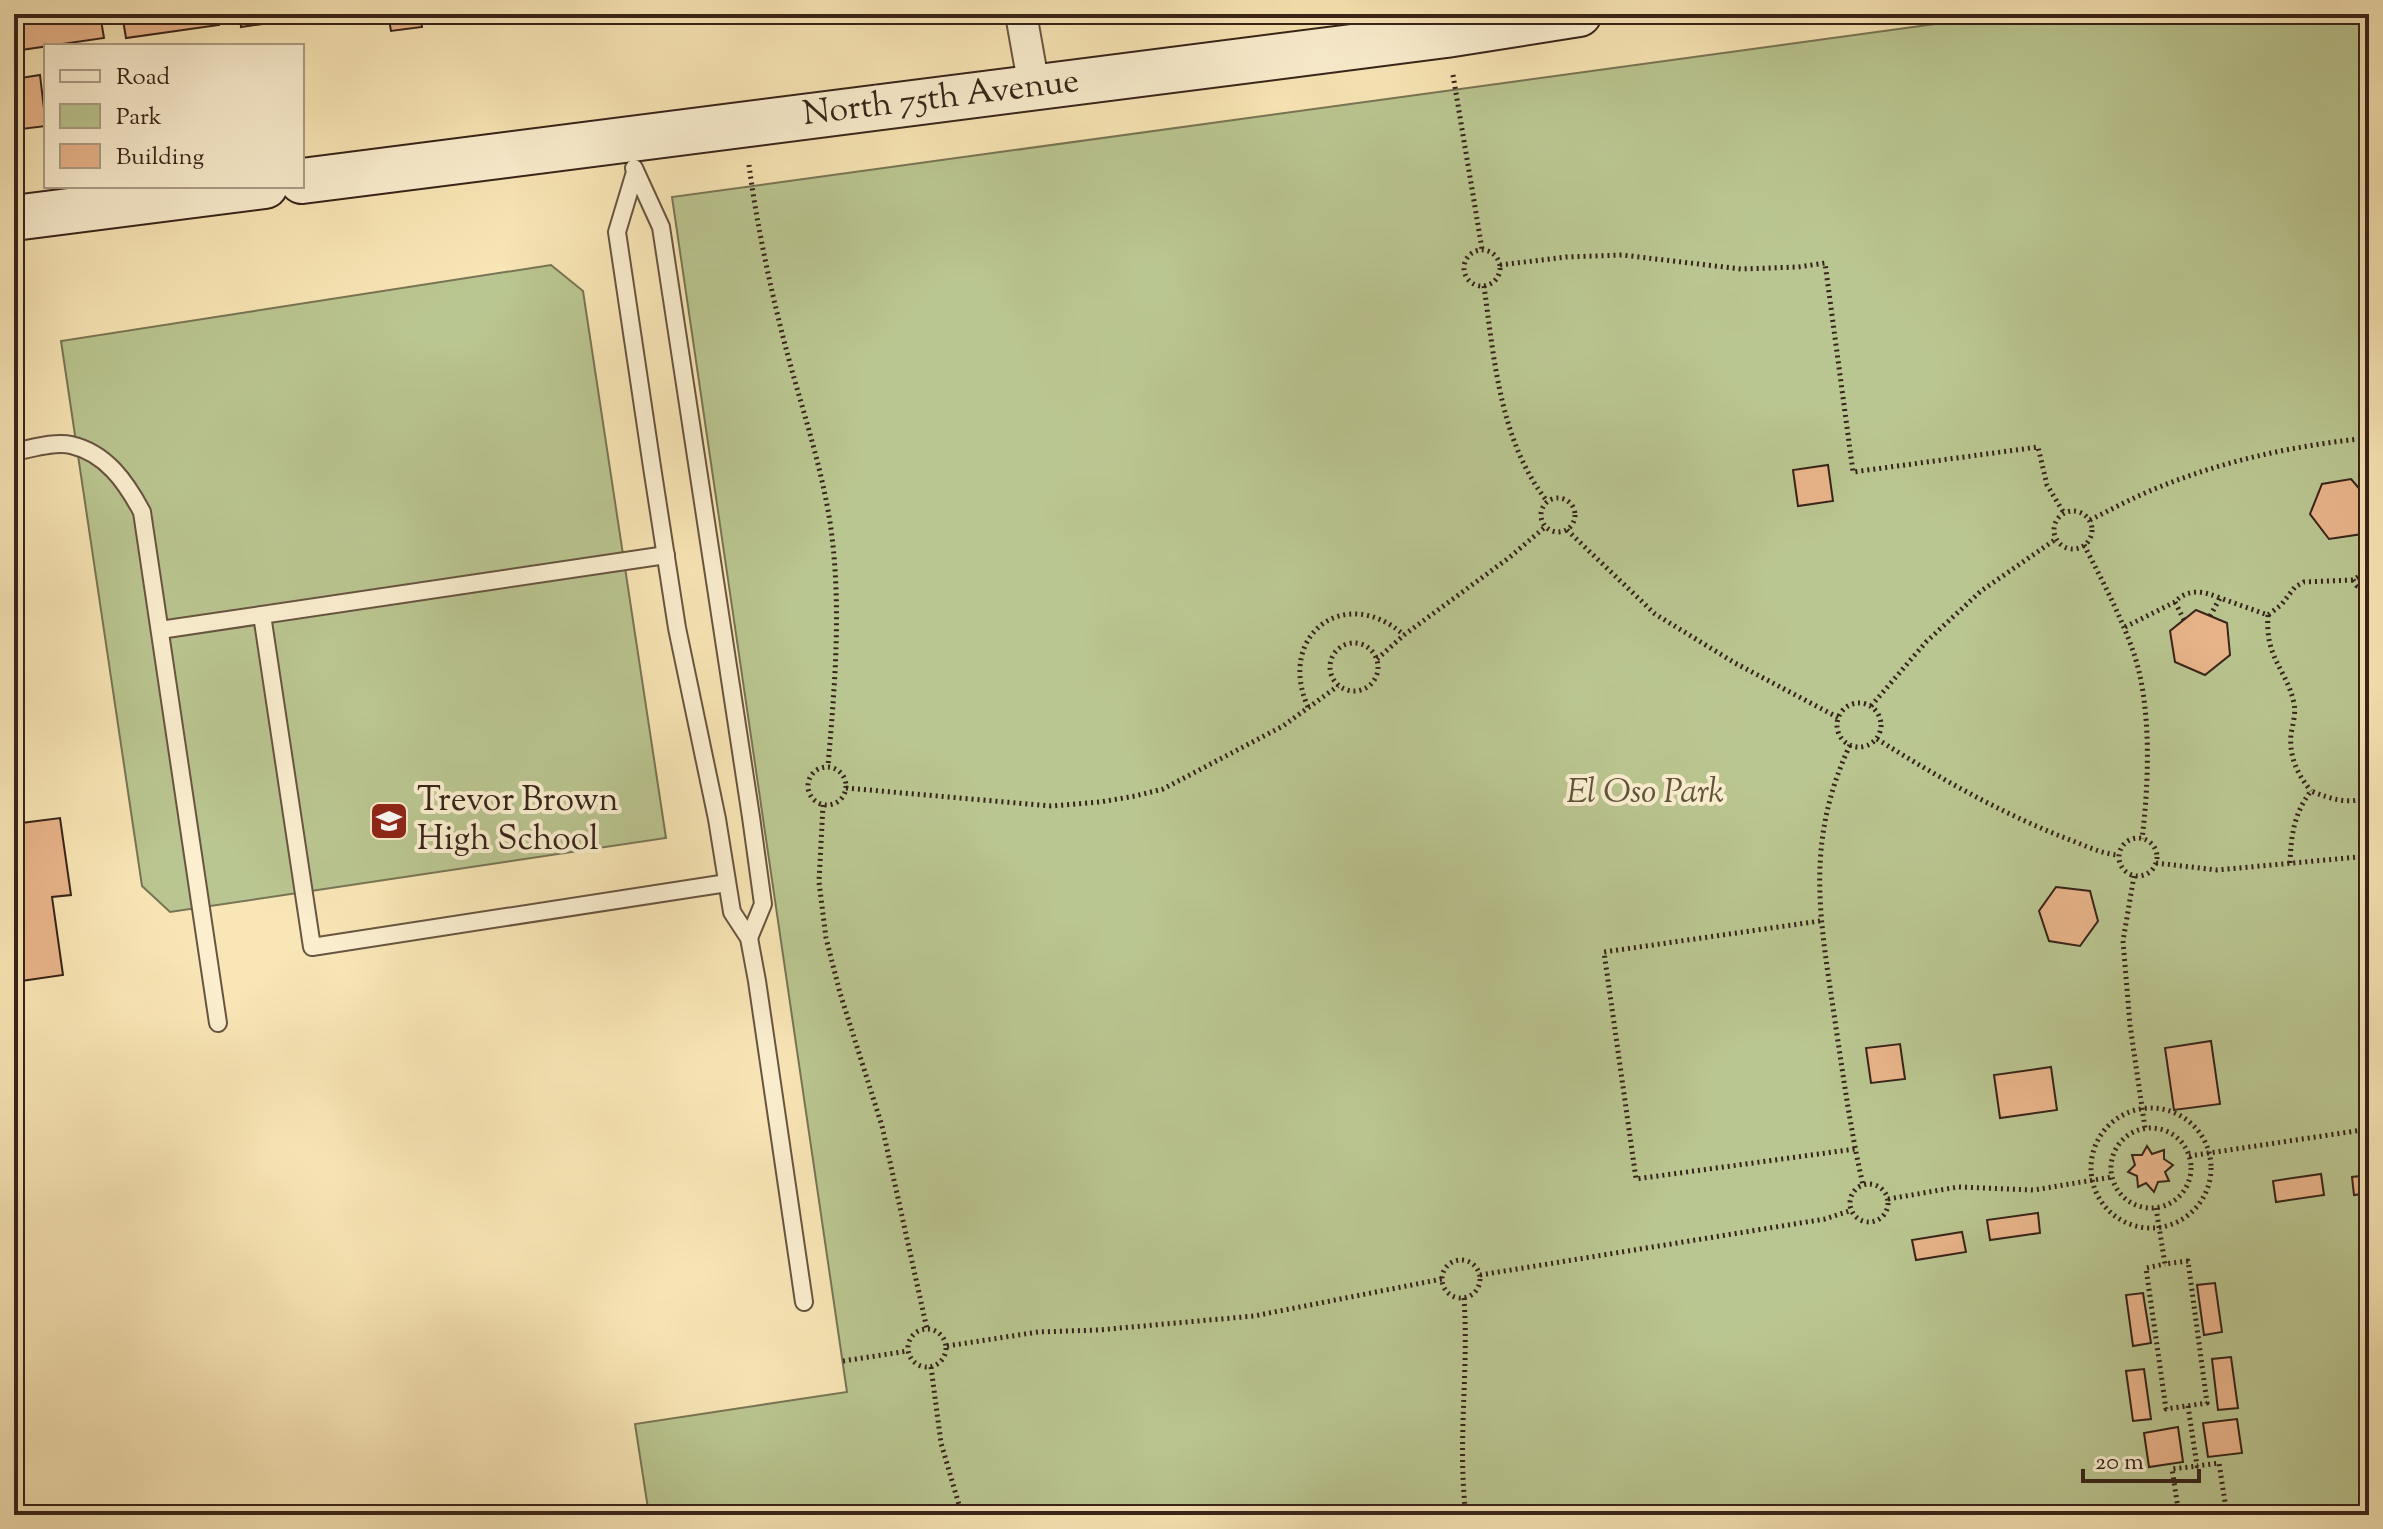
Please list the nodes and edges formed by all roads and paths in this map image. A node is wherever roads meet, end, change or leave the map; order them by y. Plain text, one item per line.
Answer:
1 (1021, 14) edge
2 (1579, 14) edge
3 (1505, 20) edge
4 (1446, 35) junction
5 (1034, 87) junction
6 (632, 156) junction
7 (304, 181) edge
8 (249, 188) edge
9 (753, 196) dead end
10 (14, 218) edge
11 (1482, 249) junction
12 (1500, 265) junction
13 (1484, 286) junction
14 (2369, 438) edge
15 (14, 452) edge
16 (2369, 486) edge
17 (2362, 492) dead end
18 (1547, 501) junction
19 (2064, 513) junction
20 (2090, 520) junction
21 (1545, 527) junction
22 (1567, 530) junction
23 (2056, 539) junction
24 (2084, 545) junction
25 (666, 555) junction
26 (2369, 570) edge
27 (2353, 580) junction
28 (2369, 591) edge
29 (2220, 598) junction
30 (2175, 602) junction
31 (262, 615) junction
32 (2268, 615) junction
33 (2210, 616) dead end
34 (2184, 620) dead end
35 (2125, 627) junction
36 (160, 630) junction
37 (1404, 635) junction
38 (1377, 659) junction
39 (1338, 686) junction
40 (1871, 706) junction
41 (1308, 707) junction
42 (1839, 718) junction
43 (1877, 739) junction
44 (1850, 745) junction
45 (828, 766) junction
46 (846, 788) junction
47 (2311, 791) junction
48 (2369, 797) edge
49 (823, 805) junction
50 (2142, 839) junction
51 (2119, 855) junction
52 (2369, 856) edge
53 (2156, 863) junction
54 (2290, 863) junction
55 (2134, 876) junction
56 (727, 883) junction
57 (1820, 921) junction
58 (749, 938) junction
59 (218, 1023) dead end
60 (2141, 1108) junction
61 (2145, 1128) junction
62 (2369, 1129) edge
63 (1855, 1149) junction
64 (2210, 1153) junction
65 (2189, 1156) junction
66 (2112, 1177) junction
67 (2092, 1181) junction
68 (1863, 1185) junction
69 (1888, 1199) junction
70 (2156, 1208) junction
71 (1852, 1210) junction
72 (2160, 1229) junction
73 (2165, 1264) junction
74 (1480, 1275) junction
75 (1442, 1279) junction
76 (1464, 1298) junction
77 (804, 1302) dead end
78 (927, 1329) junction
79 (947, 1346) junction
80 (908, 1351) junction
81 (843, 1361) dead end
82 (931, 1367) junction
83 (2188, 1406) junction
84 (2197, 1466) junction
85 (962, 1515) edge
86 (1466, 1515) edge
87 (2179, 1515) edge
88 (2227, 1515) edge

1 - 5 street
2 - 3 main road, North 75th Avenue
3 - 4 main road, North 75th Avenue
4 - 5 main road, North 75th Avenue
4 - 11 path
5 - 6 main road, North 75th Avenue
6 - 7 main road, North 75th Avenue
6 - 25 lane
6 - 58 lane
8 - 10 main road
9 - 45 path
11 - 12 path
11 - 13 path
12 - 13 path
12 - 19 path
13 - 18 path
14 - 20 path
15 - 36 lane
16 - 17 path
18 - 21 path
18 - 22 path
19 - 20 path
19 - 23 path
20 - 24 path
21 - 22 path
21 - 37 path
22 - 42 path
23 - 24 path
23 - 40 path
24 - 35 path
25 - 31 lane
25 - 56 lane
26 - 27 path
27 - 28 path
27 - 32 path
29 - 30 path
29 - 32 path
29 - 33 path
30 - 34 path
30 - 35 path
31 - 36 lane
31 - 56 lane
32 - 47 path
35 - 50 path
36 - 59 lane
37 - 38 path
37 - 41 path
38 - 39 path
38 - 39 path
39 - 41 path
40 - 42 path
40 - 43 path
41 - 46 path
42 - 44 path
43 - 44 path
43 - 51 path
44 - 57 path
45 - 46 path
45 - 49 path
46 - 49 path
47 - 48 path
47 - 54 path
49 - 78 path
50 - 51 path
50 - 53 path
51 - 55 path
52 - 54 path
53 - 54 path
53 - 55 path
55 - 60 path
56 - 58 lane
57 - 63 path
57 - 63 path
58 - 77 lane
60 - 61 path
60 - 64 path
60 - 67 path
61 - 65 path
61 - 66 path
62 - 64 path
63 - 68 path
64 - 65 path
64 - 72 path
65 - 70 path
66 - 67 path
66 - 70 path
67 - 69 path
67 - 72 path
68 - 69 path
68 - 71 path
69 - 71 path
70 - 72 path
71 - 74 path
72 - 73 path
73 - 83 path
73 - 83 path
74 - 75 path
74 - 76 path
75 - 76 path
75 - 79 path
76 - 86 path
78 - 79 path
78 - 80 path
79 - 82 path
80 - 81 path
80 - 82 path
82 - 85 path
83 - 84 path
84 - 87 path
84 - 88 path

